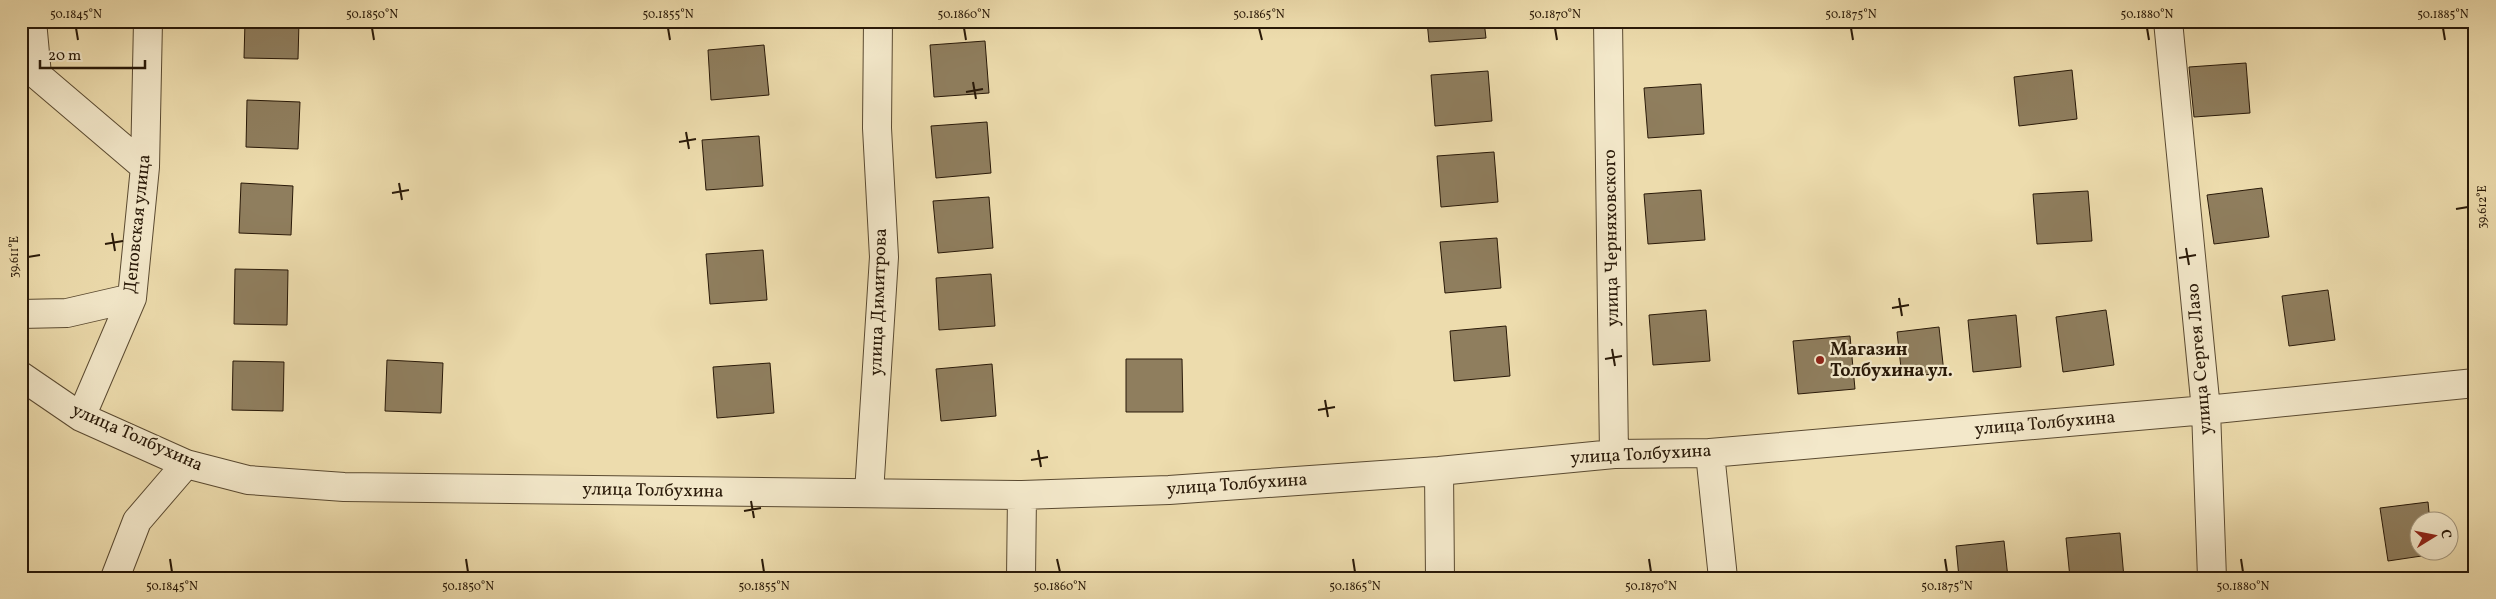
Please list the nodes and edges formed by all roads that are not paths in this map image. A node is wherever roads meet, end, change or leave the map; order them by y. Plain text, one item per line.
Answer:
1 (32, 21) edge
2 (148, 21) edge
3 (878, 21) edge
4 (1608, 21) edge
5 (2168, 21) edge
6 (145, 167) junction
7 (132, 298) junction
8 (21, 314) edge
9 (21, 376) edge
10 (2475, 383) edge
11 (2206, 410) junction
12 (81, 417) junction
13 (1710, 453) junction
14 (1614, 454) junction
15 (186, 464) junction
16 (1439, 471) junction
17 (869, 493) junction
18 (1022, 495) junction
19 (115, 578) edge
20 (1021, 578) edge
21 (1440, 578) edge
22 (1724, 578) edge
23 (2212, 578) edge

1 - 6 street
2 - 6 street, Деповская улица
3 - 17 street, улица Димитрова
4 - 14 street, улица Черняховского
5 - 11 street, улица Сергея Лазо
6 - 7 street, Деповская улица
7 - 8 street
7 - 12 street, Деповская улица
9 - 12 street, улица Толбухина
10 - 11 street, улица Толбухина
11 - 13 street, улица Толбухина
11 - 23 street, улица Сергея Лазо
12 - 15 street, улица Толбухина
13 - 14 street, улица Толбухина
13 - 22 street
14 - 16 street, улица Толбухина
15 - 17 street, улица Толбухина
15 - 19 street
16 - 18 street, улица Толбухина
16 - 21 street
17 - 18 street, улица Толбухина
18 - 20 street

